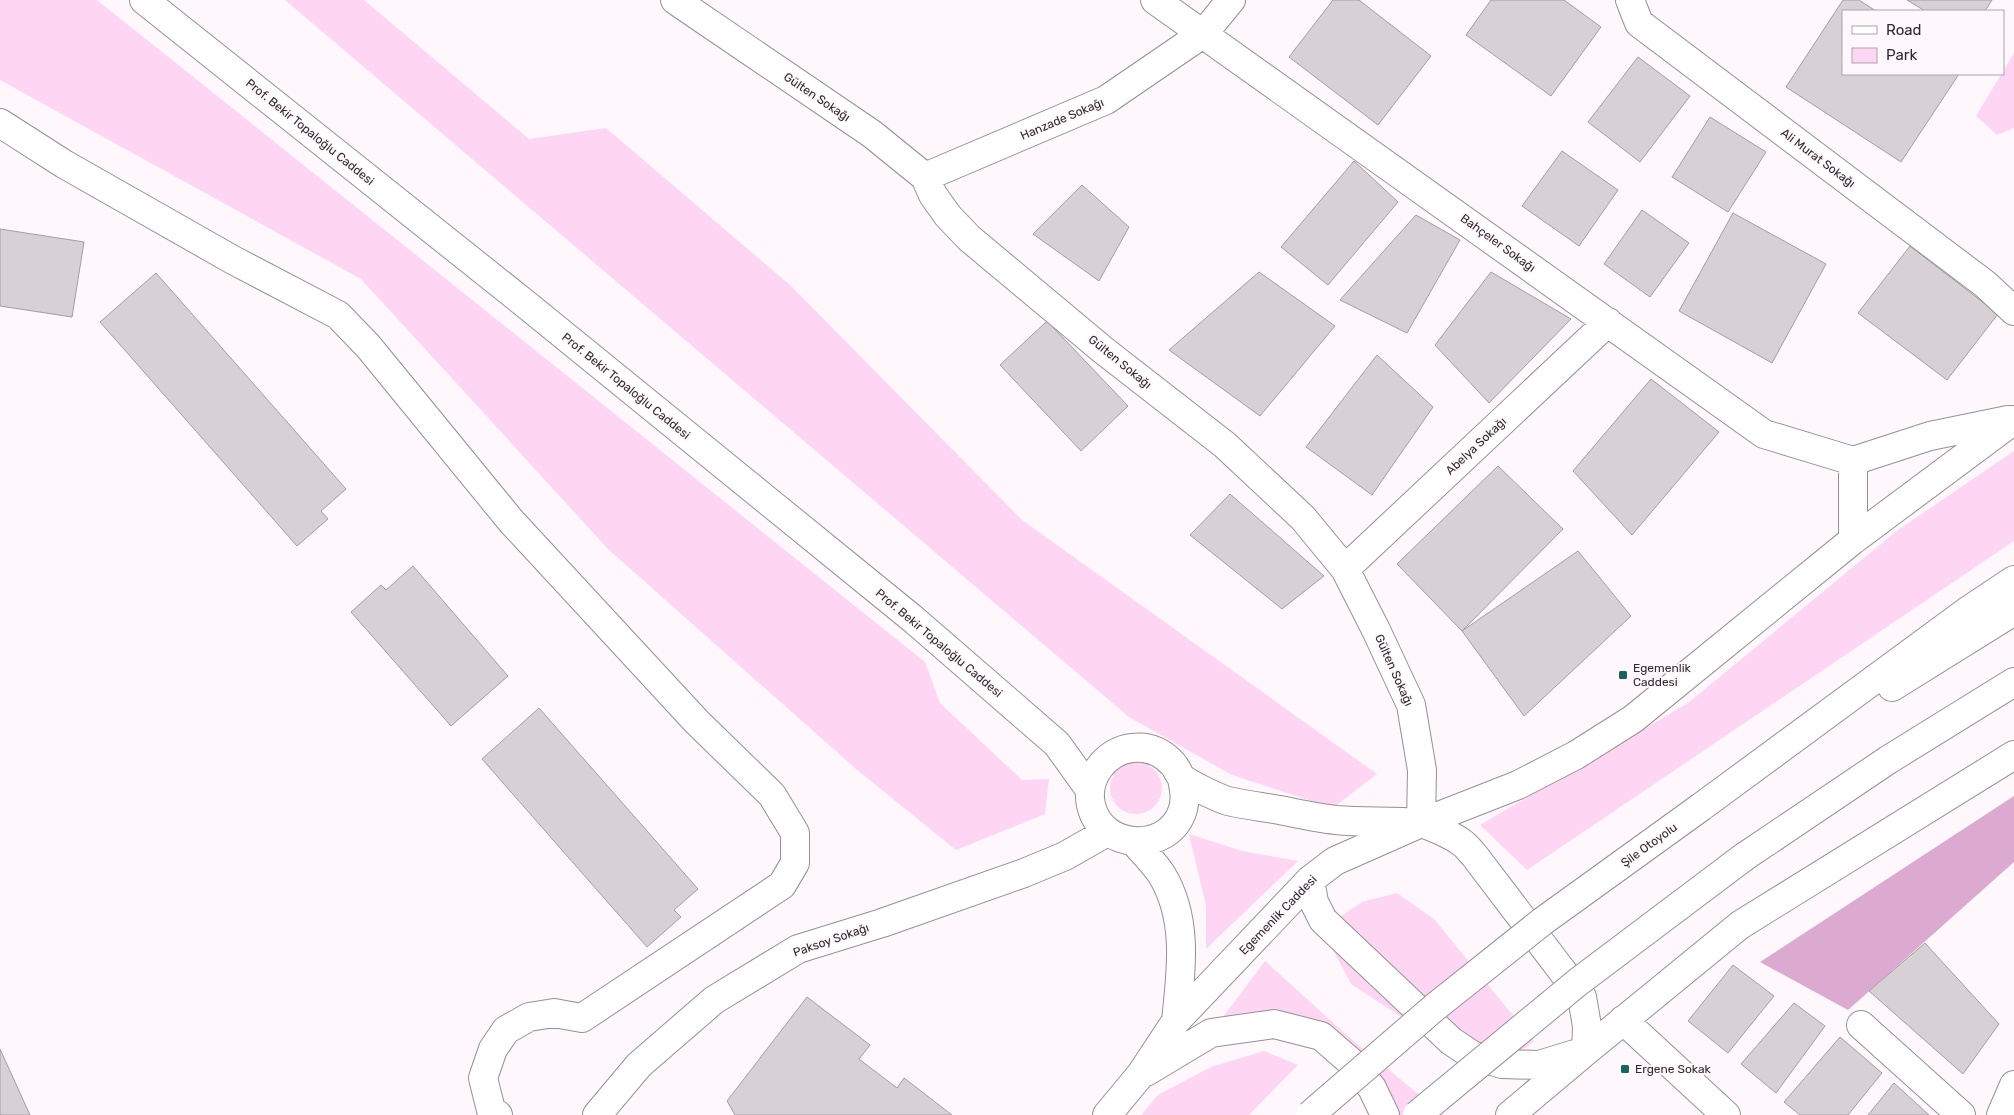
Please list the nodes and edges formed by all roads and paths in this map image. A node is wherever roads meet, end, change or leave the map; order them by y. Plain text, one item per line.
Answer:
1 (144, 0) edge
2 (675, 0) edge
3 (1155, 0) edge
4 (1231, 0) edge
5 (1630, 0) edge
6 (1204, 33) junction
7 (0, 123) edge
8 (925, 177) junction
9 (2014, 311) edge
10 (1608, 322) junction
11 (2014, 419) edge
12 (1853, 461) junction
13 (1853, 540) junction
14 (1345, 570) junction
15 (2014, 580) edge
16 (2014, 611) edge
17 (2014, 682) edge
18 (2014, 755) edge
19 (1182, 779) junction
20 (1090, 790) junction
21 (1701, 807) junction
22 (1422, 823) junction
23 (1107, 832) junction
24 (1135, 843) junction
25 (1310, 880) junction
26 (1623, 1020) junction
27 (1176, 1021) junction
28 (1861, 1025) dead end
29 (1586, 1051) junction
30 (1142, 1074) junction
31 (2014, 1085) edge
32 (498, 1115) edge
33 (597, 1115) edge
34 (1107, 1115) edge
35 (1310, 1115) edge
36 (1385, 1115) edge
37 (1416, 1115) edge
38 (1510, 1115) edge
39 (1726, 1115) edge
40 (1961, 1115) edge
41 (2001, 1115) edge

1 - 20 main road, Prof. Bekir Topaloğlu Caddesi
2 - 8 main road, Gülten Sokağı
3 - 6 main road, Bahçeler Sokağı
4 - 6 main road, Hanzade Sokağı
5 - 9 main road, Ali Murat Sokağı
6 - 8 main road, Hanzade Sokağı
6 - 10 main road, Bahçeler Sokağı
7 - 32 main road
8 - 14 main road, Gülten Sokağı
10 - 12 main road, Bahçeler Sokağı
10 - 14 main road, Abelya Sokağı
11 - 12 main road
11 - 13 main road, Egemenlik Caddesi
12 - 13 main road
13 - 22 main road, Egemenlik Caddesi
14 - 22 main road, Gülten Sokağı
15 - 21 main road
16 - 21 main road, Şile Otoyolu
17 - 37 main road, bridge
18 - 26 main road
19 - 20 main road
19 - 22 main road
19 - 24 main road
20 - 23 main road
21 - 35 main road, Şile Otoyolu, bridge
22 - 25 main road, Egemenlik Caddesi
22 - 29 main road
23 - 24 main road
23 - 33 main road, Paksoy Sokağı
24 - 27 main road
25 - 27 main road, Egemenlik Caddesi
25 - 29 main road
26 - 29 main road
26 - 39 main road
27 - 30 main road, Egemenlik Caddesi
28 - 40 main road
29 - 38 main road
30 - 34 main road, Egemenlik Caddesi
30 - 36 main road
31 - 41 main road

